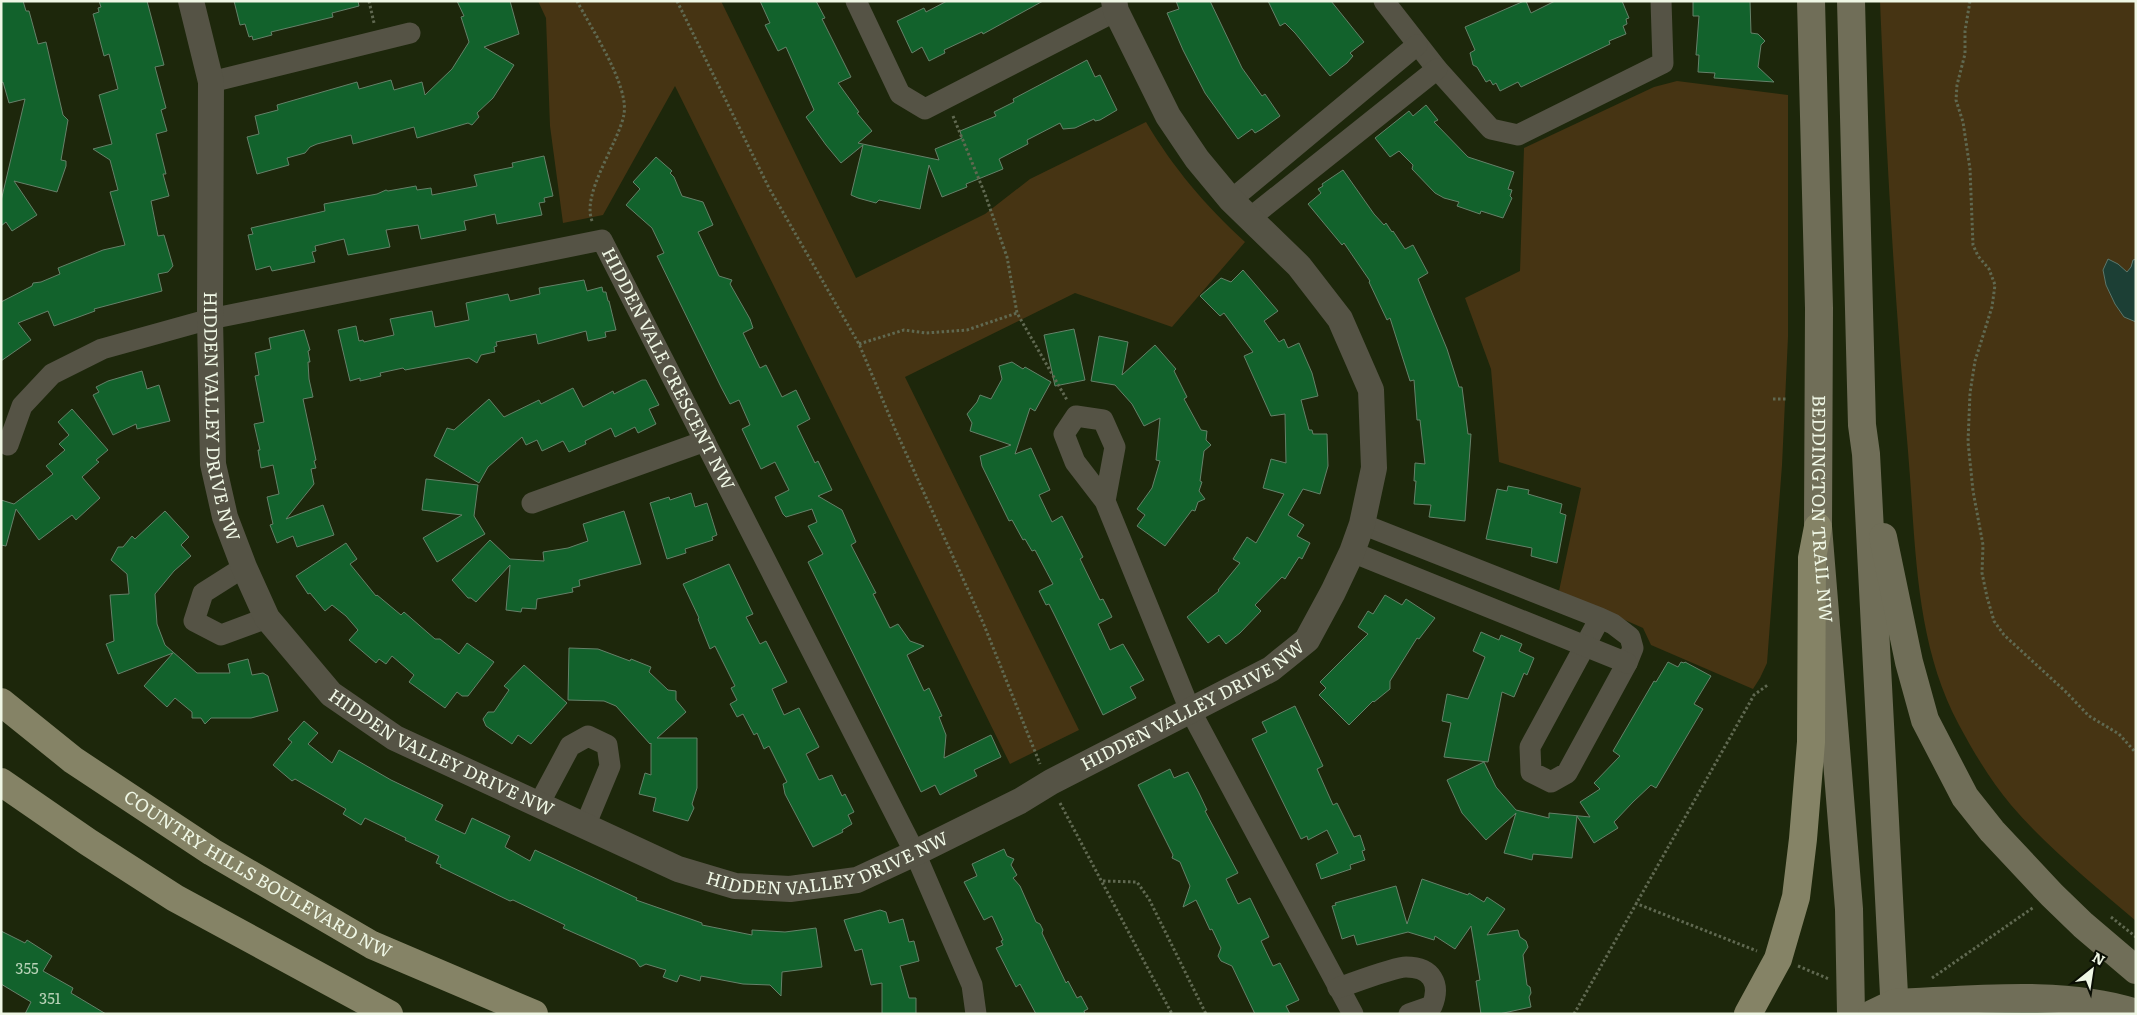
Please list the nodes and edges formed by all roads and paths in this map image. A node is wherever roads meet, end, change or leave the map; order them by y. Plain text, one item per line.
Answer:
1 (191, 1) edge
2 (577, 1) edge
3 (677, 1) edge
4 (856, 1) edge
5 (1384, 1) edge
6 (1661, 1) edge
7 (1811, 1) edge
8 (1851, 1) edge
9 (1970, 1) edge
10 (1115, 6) edge
11 (410, 33) dead end
12 (1417, 45) junction
13 (1437, 69) junction
14 (212, 82) junction
15 (946, 99) junction
16 (1231, 200) junction
17 (1250, 218) junction
18 (602, 240) junction
19 (1017, 313) junction
20 (210, 319) junction
21 (859, 344) junction
22 (1773, 399) dead end
23 (1788, 400) dead end
24 (1076, 416) junction
25 (705, 441) junction
26 (8, 446) dead end
27 (1866, 454) junction
28 (1105, 501) junction
29 (532, 503) dead end
30 (1362, 524) junction
31 (1818, 527) junction
32 (1352, 552) junction
33 (244, 566) junction
34 (267, 618) junction
35 (1600, 618) junction
36 (1586, 646) junction
37 (1627, 663) junction
38 (1769, 684) dead end
39 (1, 702) edge
40 (1190, 710) junction
41 (2136, 753) edge
42 (1, 782) edge
43 (1050, 782) junction
44 (539, 804) junction
45 (585, 826) junction
46 (915, 853) junction
47 (1103, 881) junction
48 (2052, 894) junction
49 (1636, 903) junction
50 (2106, 912) dead end
51 (2136, 937) edge
52 (1778, 959) junction
53 (2136, 970) edge
54 (1925, 978) dead end
55 (1830, 979) dead end
56 (1338, 988) junction
57 (1887, 1010) edge
58 (2136, 1013) edge
59 (388, 1014) edge
60 (534, 1014) edge
61 (976, 1014) edge
62 (1172, 1014) edge
63 (1206, 1014) edge
64 (1352, 1014) edge
65 (1409, 1014) edge
66 (1574, 1014) edge
67 (1748, 1014) edge
68 (1851, 1014) edge

1 - 14 street, HIDDEN VALLEY DRIVE NW
2 - 18 path
3 - 21 path
4 - 15 street
5 - 12 street
6 - 13 street
7 - 31 main road, BEDDINGTON TRAIL NW
8 - 27 main road
9 - 41 path
10 - 15 street
10 - 16 street, HIDDEN VALLEY DRIVE NW
11 - 14 street
12 - 13 street
12 - 16 street
13 - 17 street
14 - 20 street, HIDDEN VALLEY DRIVE NW
15 - 19 path
16 - 17 street, HIDDEN VALLEY DRIVE NW
17 - 30 street, HIDDEN VALLEY DRIVE NW
18 - 20 street, HIDDEN VALE CRESCENT NW
18 - 25 street, HIDDEN VALE CRESCENT NW
19 - 21 path
19 - 24 path
20 - 26 street, HIDDEN VALE CRESCENT NW
20 - 33 street, HIDDEN VALLEY DRIVE NW
21 - 43 path
22 - 23 path
24 - 28 street
24 - 28 street
25 - 29 street
25 - 46 street, HIDDEN VALE CRESCENT NW
27 - 48 main road
27 - 57 main road
28 - 40 street
30 - 32 street, HIDDEN VALLEY DRIVE NW
30 - 35 street
31 - 52 main road
31 - 68 main road, BEDDINGTON TRAIL NW
32 - 36 street
32 - 40 street, HIDDEN VALLEY DRIVE NW
33 - 34 street, HIDDEN VALLEY DRIVE NW
33 - 34 street
34 - 44 street, HIDDEN VALLEY DRIVE NW
35 - 36 street
35 - 37 street
36 - 37 street
36 - 37 street
38 - 49 path
39 - 60 main road, COUNTRY HILLS BOULEVARD NW
40 - 43 street, HIDDEN VALLEY DRIVE NW
40 - 56 street
42 - 59 main road
43 - 46 street, HIDDEN VALLEY DRIVE NW
43 - 47 path
44 - 45 street, HIDDEN VALLEY DRIVE NW
44 - 45 street
45 - 46 street, HIDDEN VALLEY DRIVE NW
46 - 61 street, HIDDEN VALE CRESCENT NW
47 - 62 path
47 - 63 path
48 - 53 main road
48 - 54 path
49 - 52 path
49 - 66 path
50 - 51 path
52 - 55 path
52 - 67 main road
56 - 64 street
56 - 65 street
57 - 58 main road

